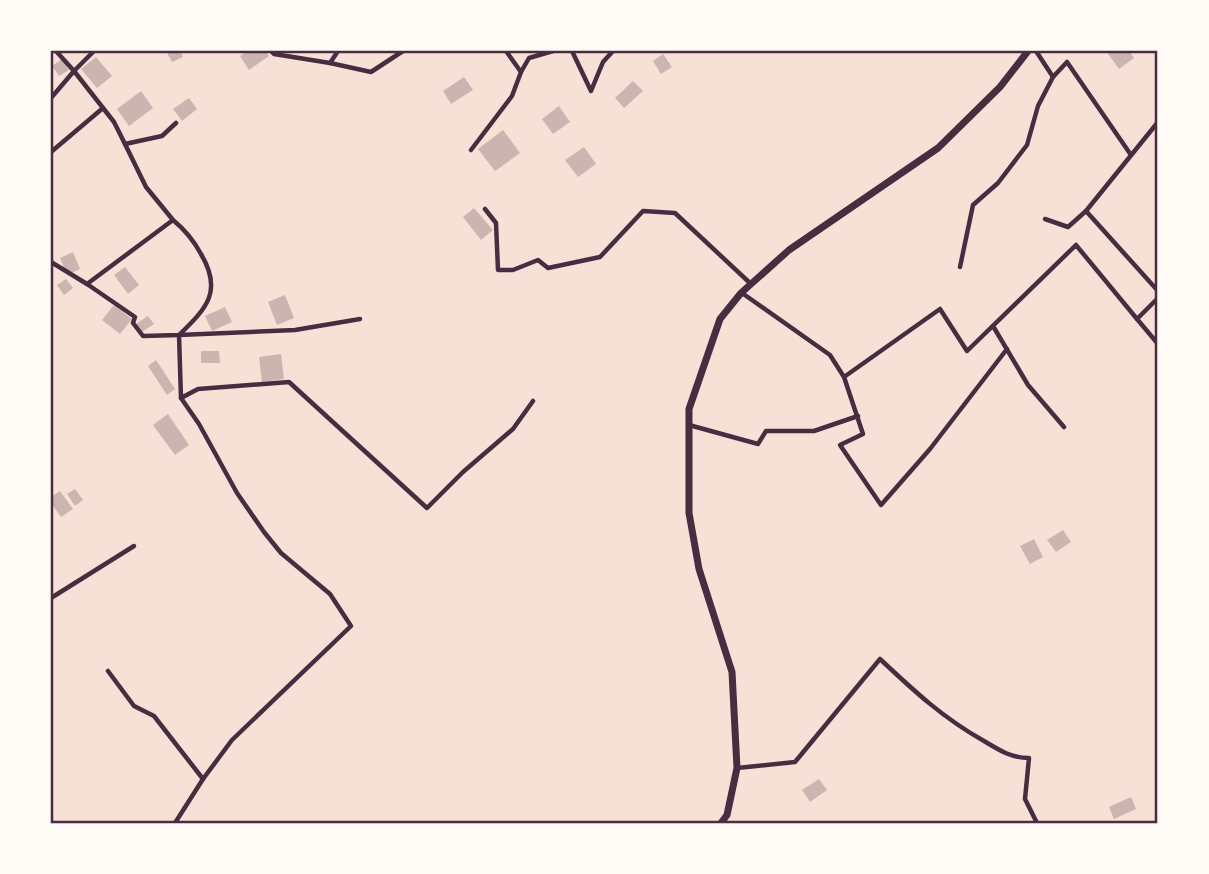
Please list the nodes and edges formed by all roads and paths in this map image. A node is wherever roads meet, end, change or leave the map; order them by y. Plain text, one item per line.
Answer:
1 (56, 51) edge
2 (94, 51) edge
3 (271, 51) edge
4 (338, 51) edge
5 (403, 51) edge
6 (506, 51) edge
7 (553, 51) edge
8 (572, 51) edge
9 (613, 51) edge
10 (1028, 51) edge
11 (1036, 51) edge
12 (330, 63) junction
13 (74, 71) junction
14 (521, 72) junction
15 (1053, 77) junction
16 (51, 98) edge
17 (103, 108) junction
18 (1158, 122) edge
19 (176, 123) dead end
20 (125, 144) junction
21 (471, 149) dead end
22 (51, 152) edge
23 (1131, 155) junction
24 (485, 209) dead end
25 (1086, 211) junction
26 (1045, 219) dead end
27 (173, 220) junction
28 (51, 262) edge
29 (960, 267) dead end
30 (87, 284) junction
31 (751, 284) junction
32 (1158, 291) edge
33 (741, 293) junction
34 (1158, 298) edge
35 (1137, 319) junction
36 (360, 320) dead end
37 (993, 326) junction
38 (179, 335) junction
39 (1158, 344) edge
40 (1007, 349) junction
41 (844, 377) junction
42 (181, 398) junction
43 (533, 401) dead end
44 (858, 416) junction
45 (689, 425) junction
46 (1064, 427) dead end
47 (134, 546) dead end
48 (51, 598) edge
49 (108, 671) dead end
50 (737, 768) junction
51 (203, 779) junction
52 (175, 823) edge
53 (721, 823) edge
54 (1037, 823) edge

1 - 13 street
2 - 13 street
3 - 12 street
4 - 12 street
5 - 12 street
6 - 14 street
7 - 14 street
8 - 9 street
10 - 31 main road
11 - 15 street
13 - 16 street
13 - 17 street
14 - 21 street
15 - 23 street
15 - 29 street
17 - 20 street
17 - 22 street
18 - 23 street
19 - 20 street
20 - 27 street
23 - 25 street
24 - 31 street
25 - 26 street
25 - 32 street
27 - 30 street
27 - 38 street
28 - 30 street
30 - 38 street
31 - 33 main road
33 - 41 street
33 - 45 main road
34 - 35 street
35 - 37 street
35 - 39 street
36 - 38 street
37 - 40 street
37 - 41 street
38 - 42 street
40 - 44 street
40 - 46 street
41 - 44 street
42 - 43 street
42 - 51 street
44 - 45 street
45 - 50 main road
47 - 48 street
49 - 51 street
50 - 53 main road
50 - 54 street
51 - 52 street

